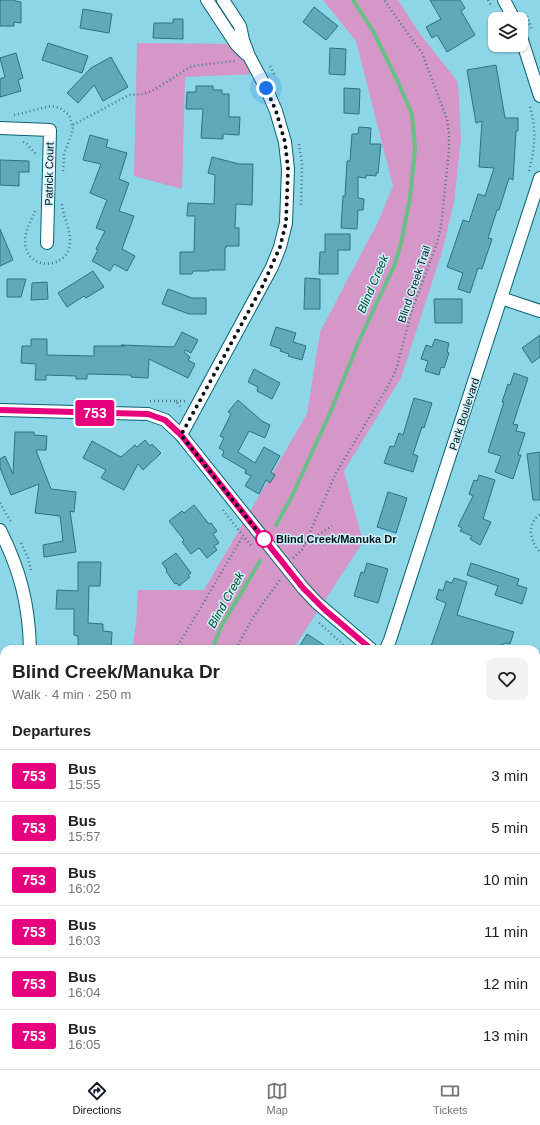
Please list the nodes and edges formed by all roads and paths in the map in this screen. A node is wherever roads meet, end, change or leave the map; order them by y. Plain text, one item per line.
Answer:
1 (206, 0) edge
2 (223, 0) edge
3 (384, 0) edge
4 (504, 0) edge
5 (525, 11) dead end
6 (510, 12) edge
7 (533, 32) dead end
8 (526, 52) edge
9 (244, 59) junction
10 (269, 65) dead end
11 (278, 81) dead end
12 (540, 96) edge
13 (529, 103) dead end
14 (73, 124) dead end
15 (0, 128) edge
16 (22, 142) dead end
17 (299, 142) dead end
18 (37, 157) dead end
19 (528, 173) dead end
20 (540, 178) edge
21 (35, 208) dead end
22 (300, 209) dead end
23 (47, 243) dead end
24 (53, 263) dead end
25 (501, 298) junction
26 (540, 311) edge
27 (188, 399) dead end
28 (176, 401) dead end
29 (0, 410) edge
30 (181, 435) junction
31 (220, 507) dead end
32 (540, 515) edge
33 (332, 526) dead end
34 (0, 530) edge
35 (243, 536) junction
36 (305, 544) junction
37 (540, 552) edge
38 (257, 553) dead end
39 (284, 560) junction
40 (275, 574) dead end
41 (30, 645) edge
42 (178, 645) edge
43 (239, 645) edge
44 (366, 645) edge
45 (388, 645) edge

1 - 9 street
2 - 9 street
3 - 36 path, Blind Creek Trail
4 - 6 street
5 - 7 path
8 - 12 street
9 - 14 path
9 - 30 street
10 - 11 path
13 - 19 path
15 - 23 street, Patrick Court
16 - 18 path
17 - 22 path
20 - 25 street, Park Boulevard
21 - 24 path
25 - 26 street
25 - 45 street, Park Boulevard
27 - 28 path
29 - 30 street
30 - 39 street
31 - 35 path
32 - 37 path
33 - 36 path
34 - 41 street
35 - 38 path
35 - 42 path
36 - 39 path, Blind Creek Trail
39 - 44 street
40 - 43 path

